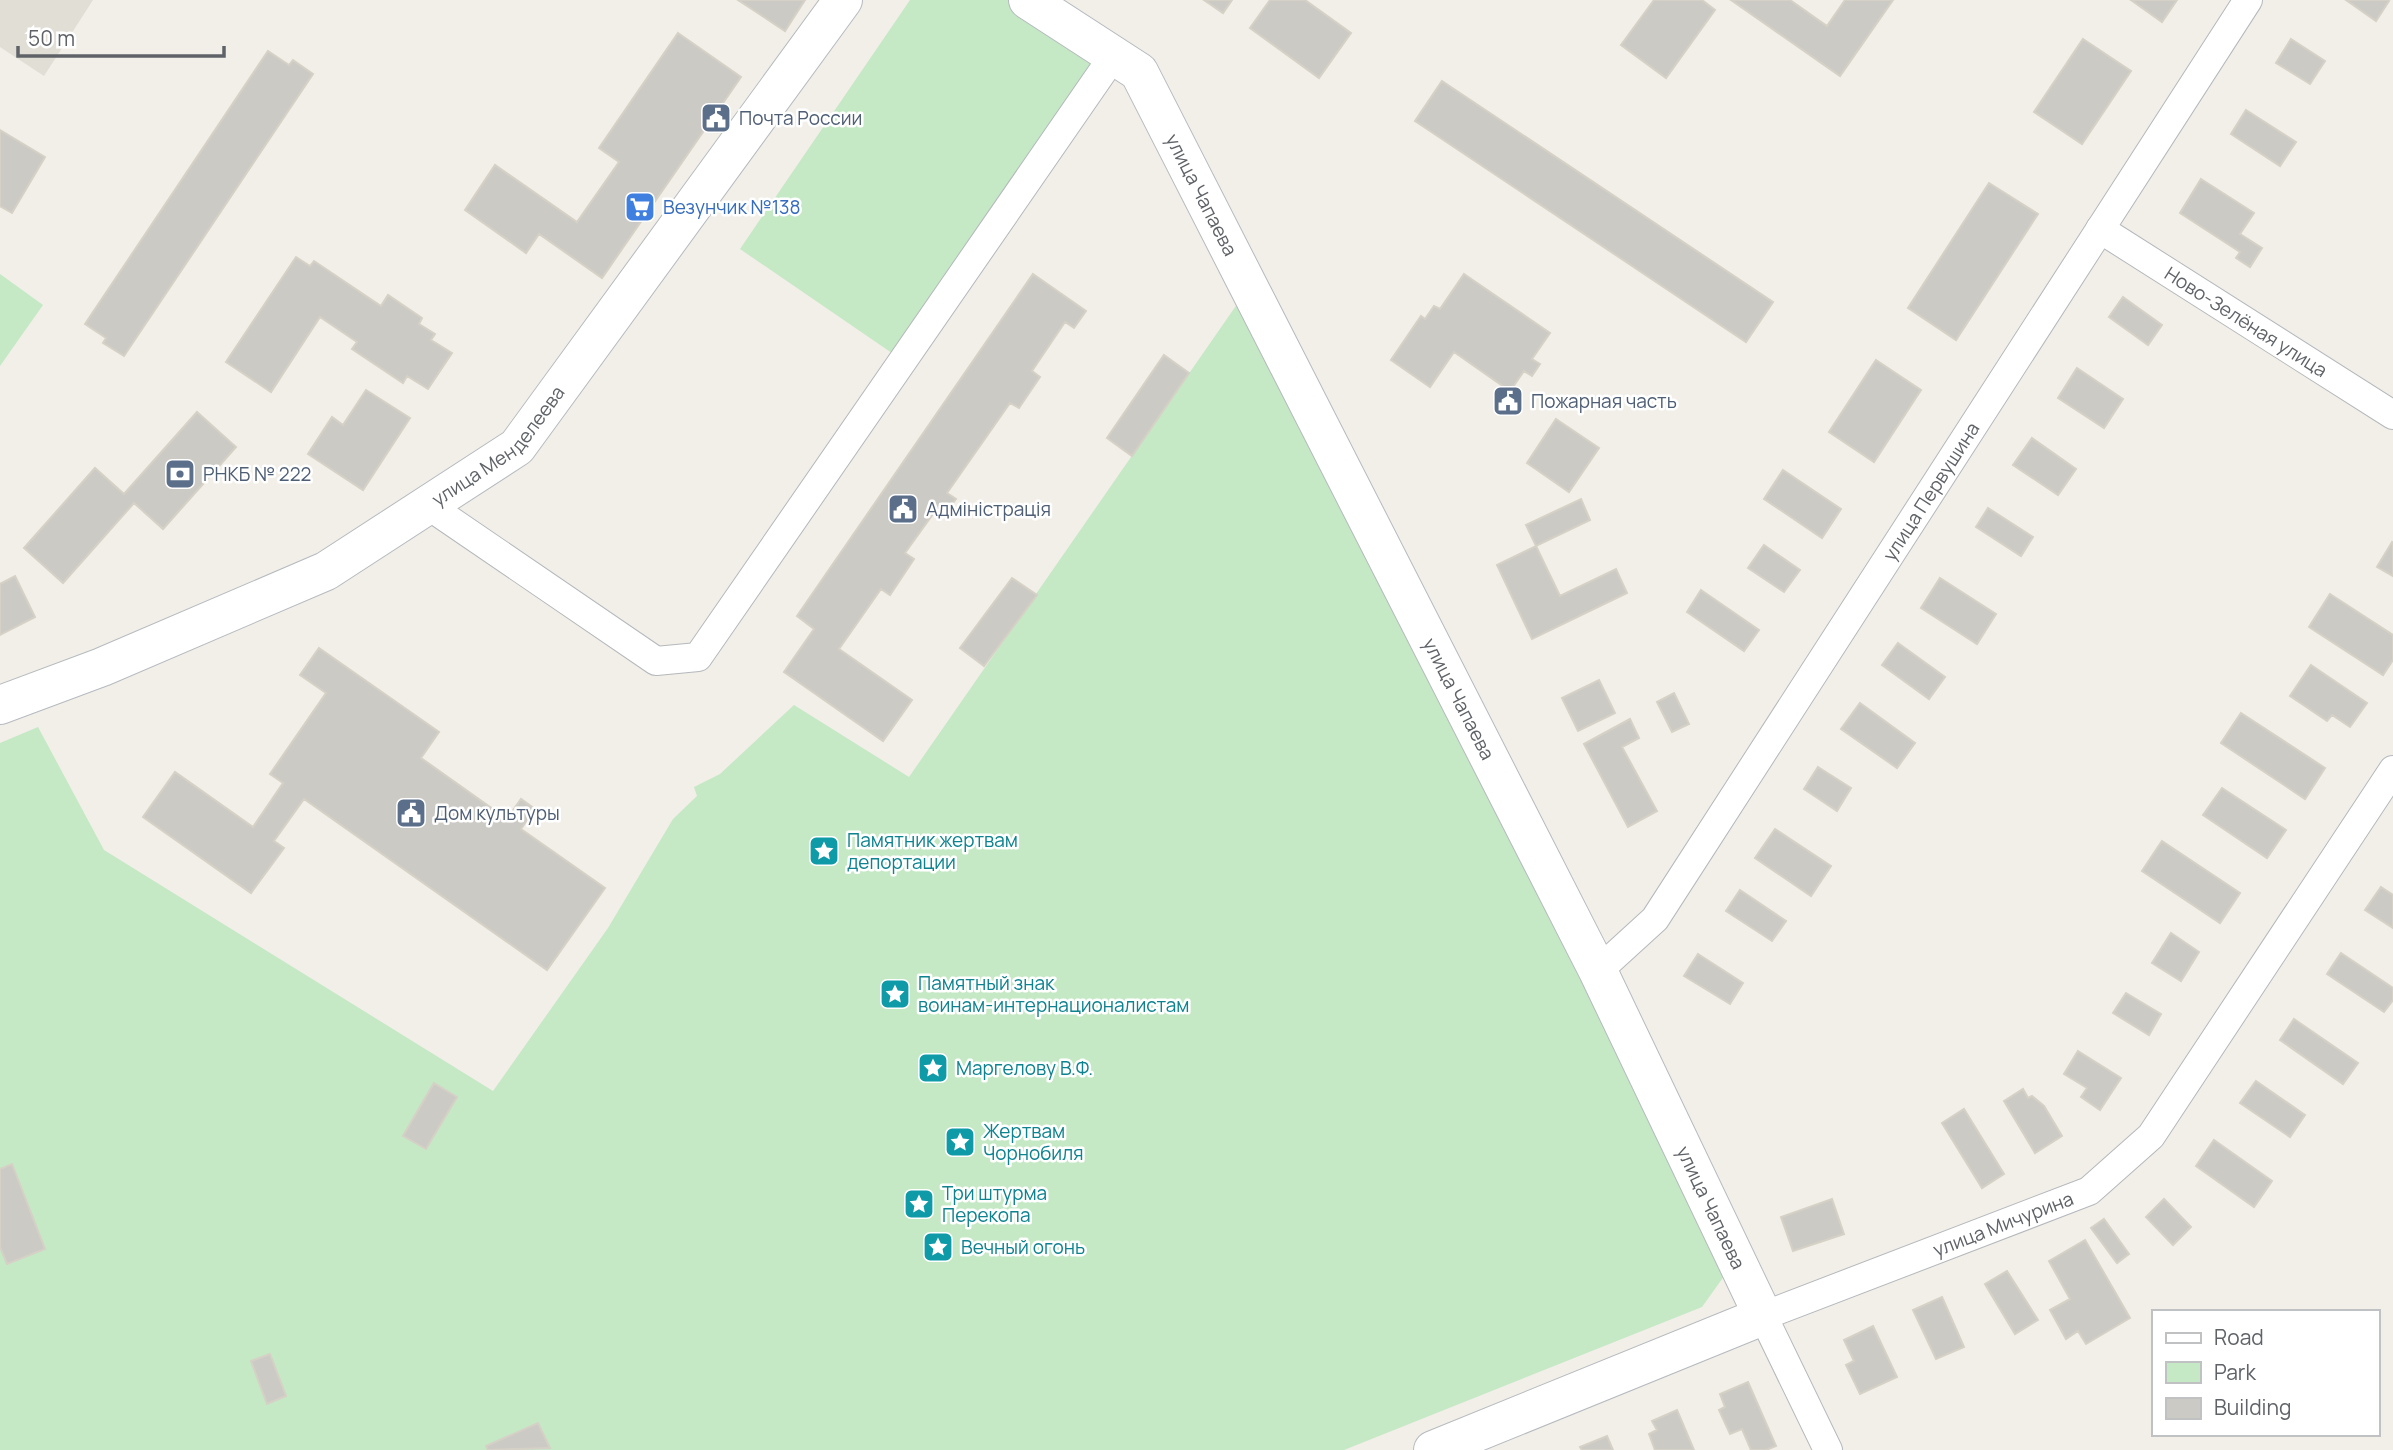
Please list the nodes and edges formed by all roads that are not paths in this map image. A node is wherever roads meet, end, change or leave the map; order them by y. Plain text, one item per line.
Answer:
1 (843, 0) edge
2 (1028, 0) edge
3 (2248, 0) edge
4 (1112, 58) junction
5 (2100, 229) junction
6 (2393, 415) edge
7 (429, 506) junction
8 (0, 705) edge
9 (2393, 770) edge
10 (1598, 971) junction
11 (1763, 1316) junction
12 (1433, 1450) edge
13 (1828, 1450) edge

1 - 7 main road, улица Менделеева
2 - 4 main road, улица Чапаева
3 - 5 street, улица Первушина
4 - 7 street
4 - 10 main road, улица Чапаева
5 - 6 street, Ново-Зелёная улица
5 - 10 street, улица Первушина
7 - 8 main road, улица Менделеева
9 - 11 street, улица Мичурина
10 - 11 main road, улица Чапаева
11 - 12 main road, улица Мичурина
11 - 13 street, улица Чапаева

